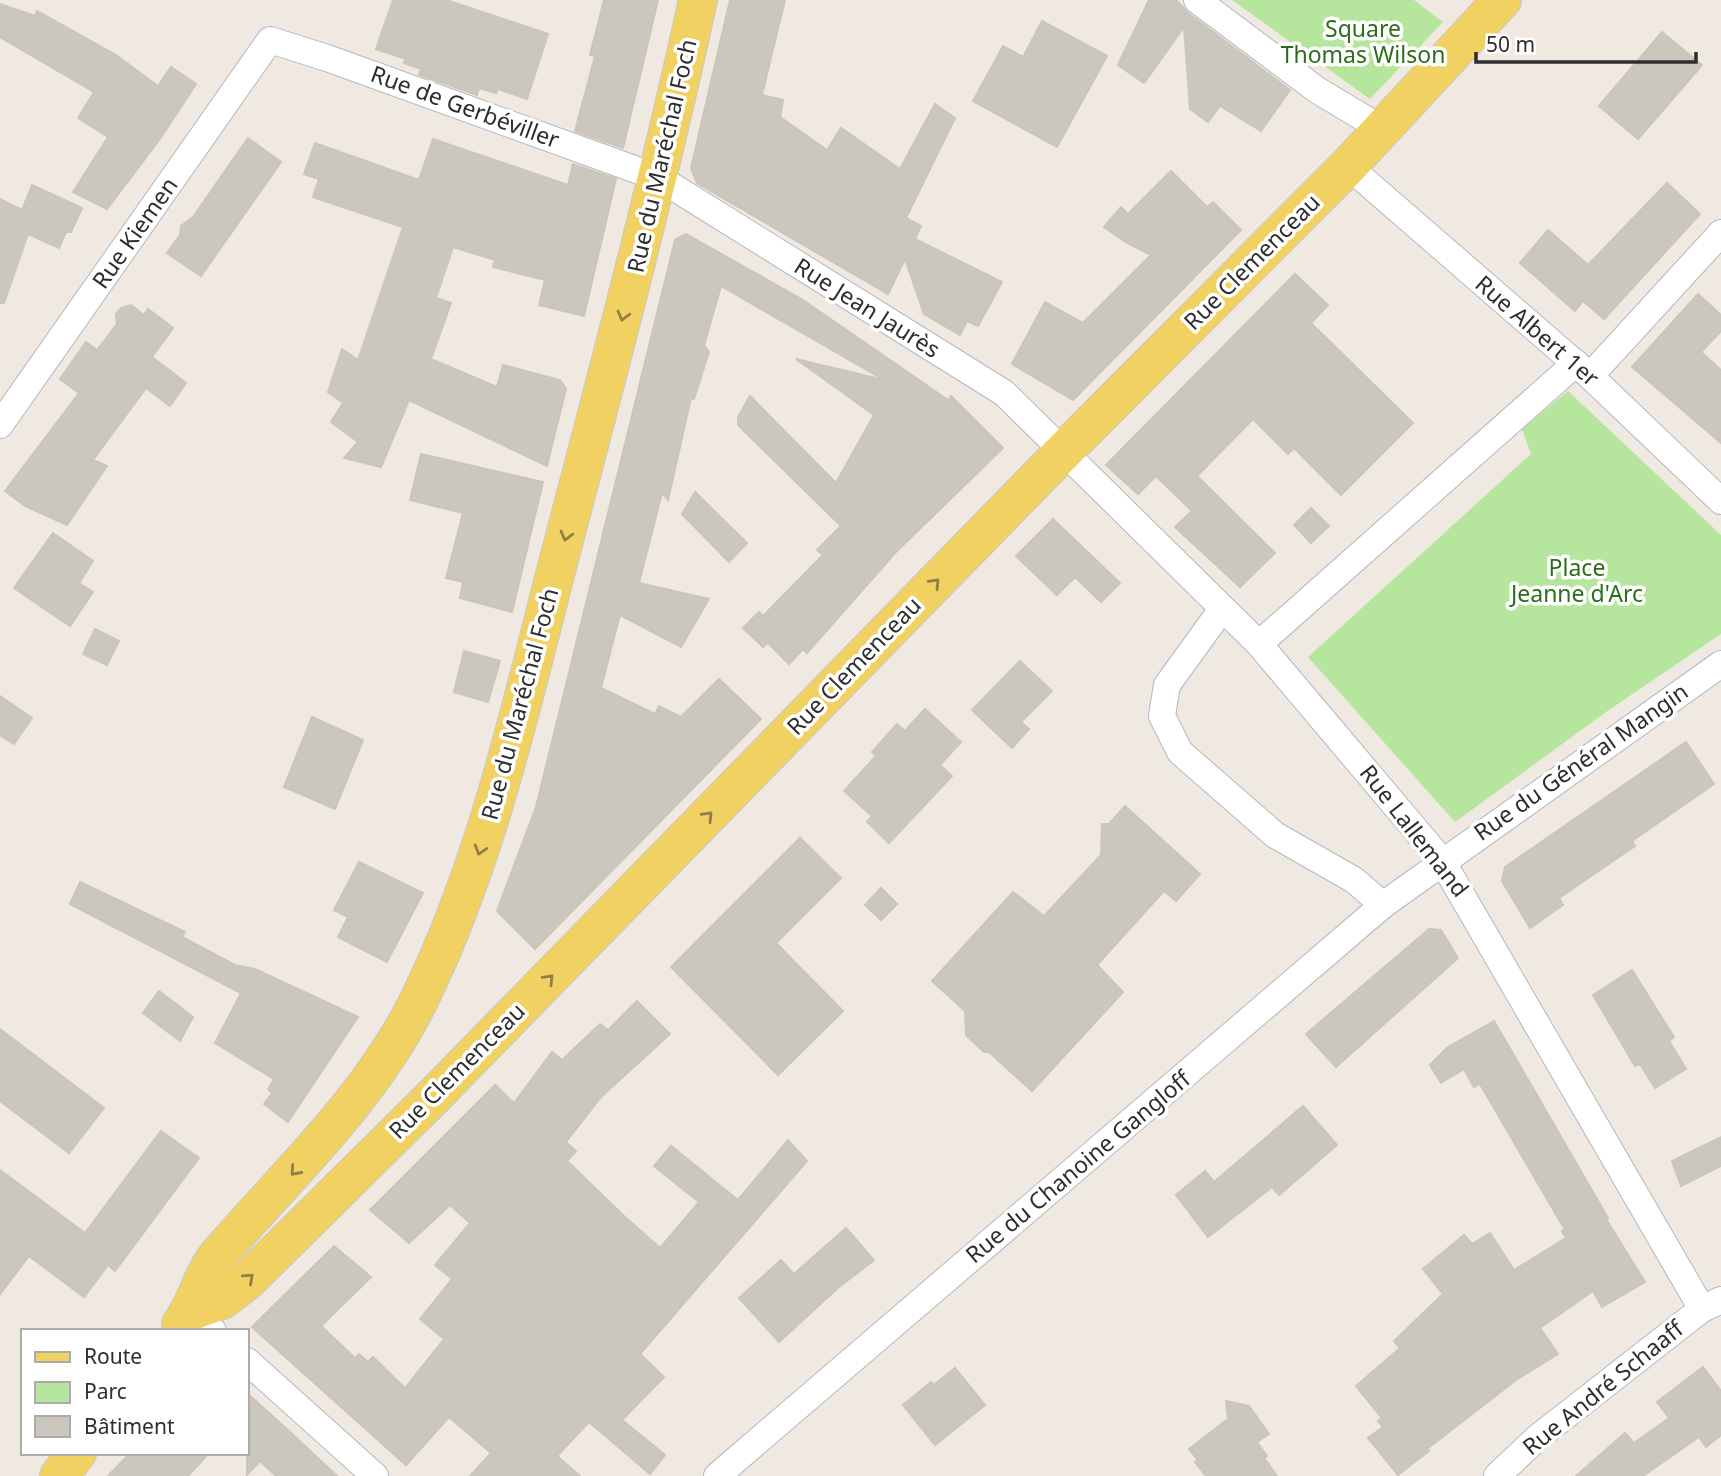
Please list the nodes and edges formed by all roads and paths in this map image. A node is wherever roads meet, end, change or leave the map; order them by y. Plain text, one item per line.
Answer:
1 (698, 0) edge
2 (1197, 0) edge
3 (1502, 0) edge
4 (270, 40) joint
5 (1382, 129) junction
6 (1348, 166) junction
7 (659, 178) junction
8 (1721, 233) edge
9 (1583, 370) junction
10 (0, 425) edge
11 (1064, 451) junction
12 (1721, 501) edge
13 (1222, 609) junction
14 (1259, 644) junction
15 (1721, 664) edge
16 (1442, 861) junction
17 (1383, 905) junction
18 (374, 1074) junction
19 (424, 1106) junction
20 (329, 1134) junction
21 (364, 1164) junction
22 (1714, 1309) edge
23 (193, 1324) edge
24 (248, 1362) edge
25 (75, 1455) edge
26 (59, 1476) edge
27 (375, 1476) edge
28 (717, 1476) edge
29 (1497, 1476) edge

1 - 7 main road, Rue du Maréchal Foch
2 - 5 street
3 - 5 main road, Rue Clemenceau
4 - 7 street, Rue de Gerbéviller
4 - 10 street, Rue Kiemen
5 - 6 main road, Rue Clemenceau
6 - 9 street, Rue Albert 1er
6 - 11 main road, Rue Clemenceau
7 - 11 street, Rue Jean Jaurès
7 -> 18 main road, Rue du Maréchal Foch
8 - 9 street
9 - 12 street, Rue Albert 1er
9 - 14 street
11 - 13 street, Rue Lallemand
19 -> 11 main road, Rue Clemenceau
13 - 14 street, Rue Lallemand
13 - 17 street
14 - 16 street, Rue Lallemand
15 - 16 street, Rue du Général Mangin
16 - 17 street, Rue du Chanoine Gangloff
16 - 22 street, Rue Lallemand
17 - 28 street, Rue du Chanoine Gangloff
18 - 19 main road
18 - 20 main road, Rue du Maréchal Foch
19 - 21 main road, Rue Clemenceau
20 - 21 main road
20 -> 23 main road, Rue du Maréchal Foch
23 -> 21 main road, Rue Clemenceau
22 - 29 street, Rue André Schaaff
24 - 27 street
25 - 26 main road

